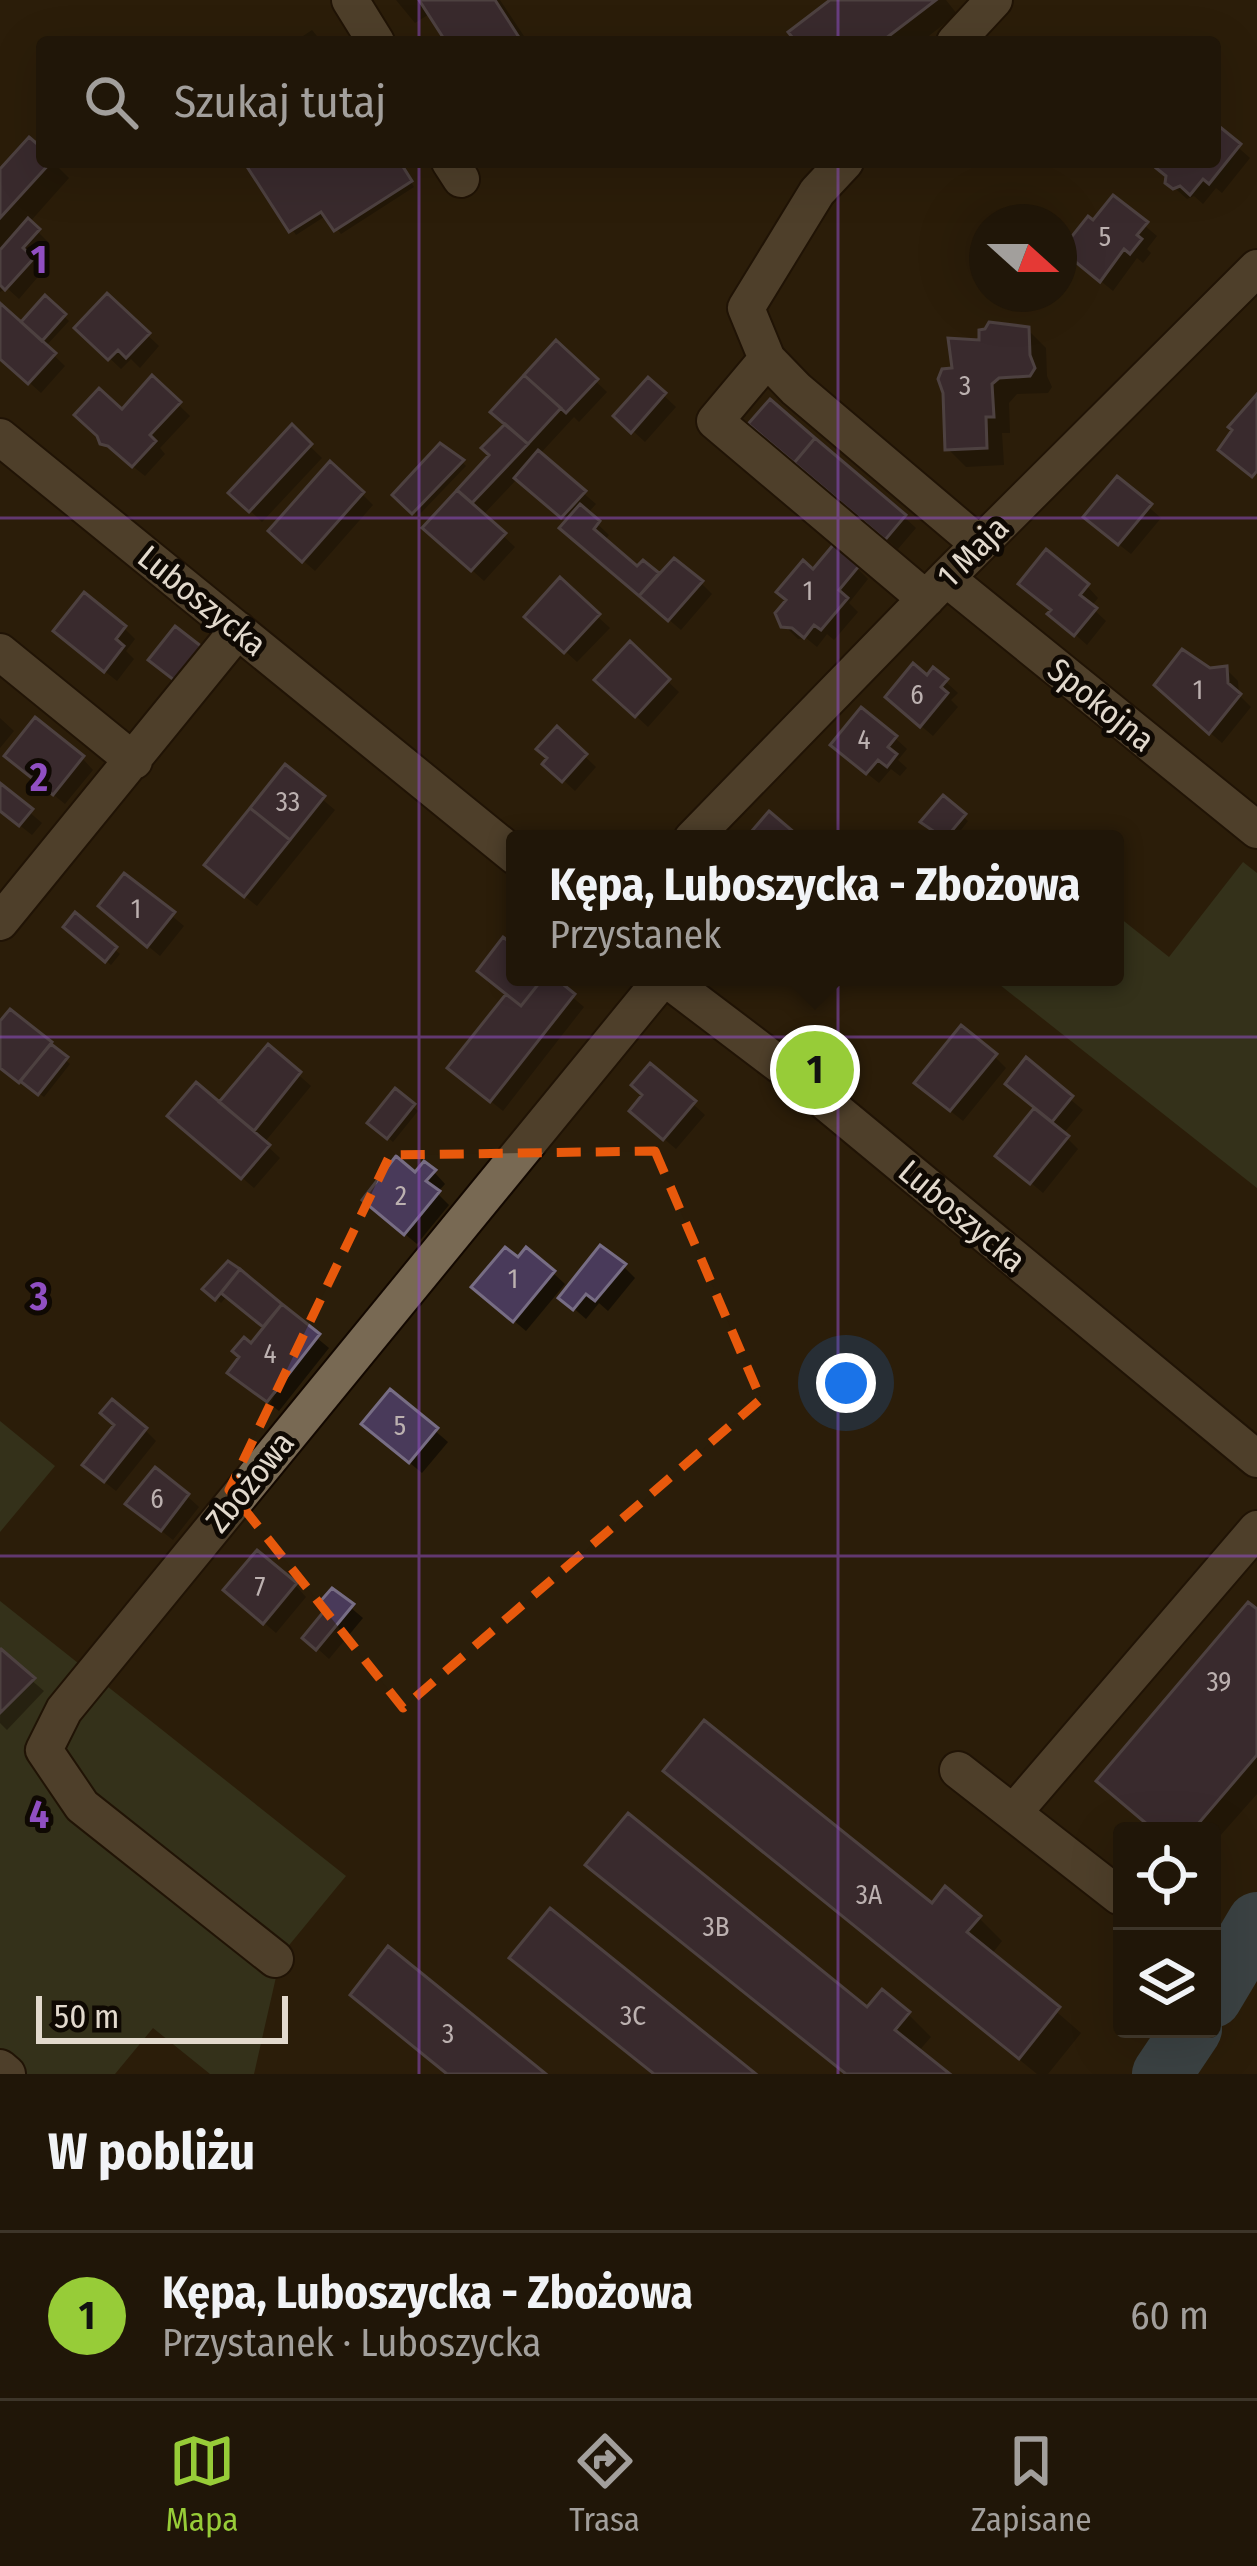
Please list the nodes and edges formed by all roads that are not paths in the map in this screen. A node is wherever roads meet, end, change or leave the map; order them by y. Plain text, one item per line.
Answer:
1 (350, 0) edge
2 (994, 0) edge
3 (372, 36) edge
4 (961, 36) edge
5 (839, 168) edge
6 (1257, 268) edge
7 (767, 359) junction
8 (0, 437) edge
9 (979, 544) junction
10 (936, 588) junction
11 (238, 630) junction
12 (0, 652) edge
13 (134, 761) junction
14 (701, 830) edge
15 (1257, 830) edge
16 (506, 849) edge
17 (0, 922) edge
18 (657, 986) edge
19 (676, 986) edge
20 (1257, 1459) edge
21 (1257, 1529) edge
22 (1244, 1569) edge
23 (958, 1770) dead end
24 (1014, 1812) junction
25 (1113, 1891) edge
26 (275, 1959) dead end

1 - 3 street
2 - 4 street
5 - 7 street
6 - 9 street, 1 Maja
7 - 9 street
7 - 10 street, Spokojna
8 - 11 street, Luboszycka
9 - 10 street, 1 Maja
10 - 14 street, 1 Maja
10 - 15 street, Spokojna
11 - 13 street
11 - 16 street, Luboszycka
12 - 13 street
13 - 17 street
18 - 26 street, Zbożowa
19 - 20 street, Luboszycka
21 - 22 street
22 - 24 street
23 - 24 street
24 - 25 street

